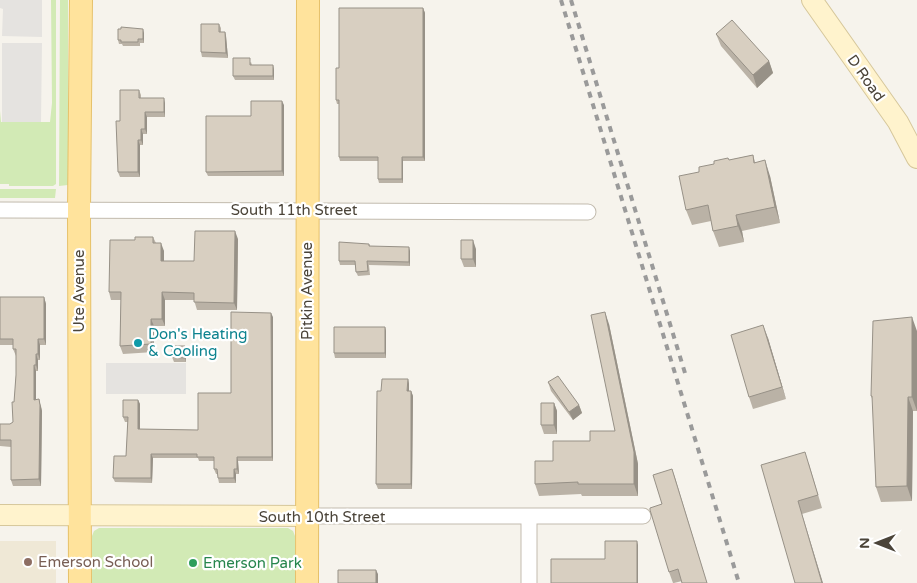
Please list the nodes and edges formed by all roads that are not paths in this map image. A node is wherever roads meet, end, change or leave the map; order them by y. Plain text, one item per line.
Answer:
1 (81, 0) edge
2 (308, 0) edge
3 (812, 0) edge
4 (917, 158) edge
5 (0, 210) edge
6 (79, 210) junction
7 (307, 210) junction
8 (588, 212) dead end
9 (0, 515) edge
10 (80, 515) junction
11 (307, 516) junction
12 (530, 516) junction
13 (643, 516) dead end
14 (80, 583) edge
15 (307, 583) edge
16 (529, 583) edge

1 - 6 main road, Ute Avenue
2 - 7 main road, Pitkin Avenue
3 - 4 street, D Road
5 - 6 street, South 11th Street
6 - 7 street, South 11th Street
6 - 10 main road, Ute Avenue
7 - 8 street, South 11th Street
7 - 11 main road, Pitkin Avenue
9 - 10 street, South 10th Street
10 - 11 street, South 10th Street
10 - 14 main road, Ute Avenue
11 - 12 street, South 10th Street
11 - 15 main road, Pitkin Avenue
12 - 13 street, South 10th Street
12 - 16 street

